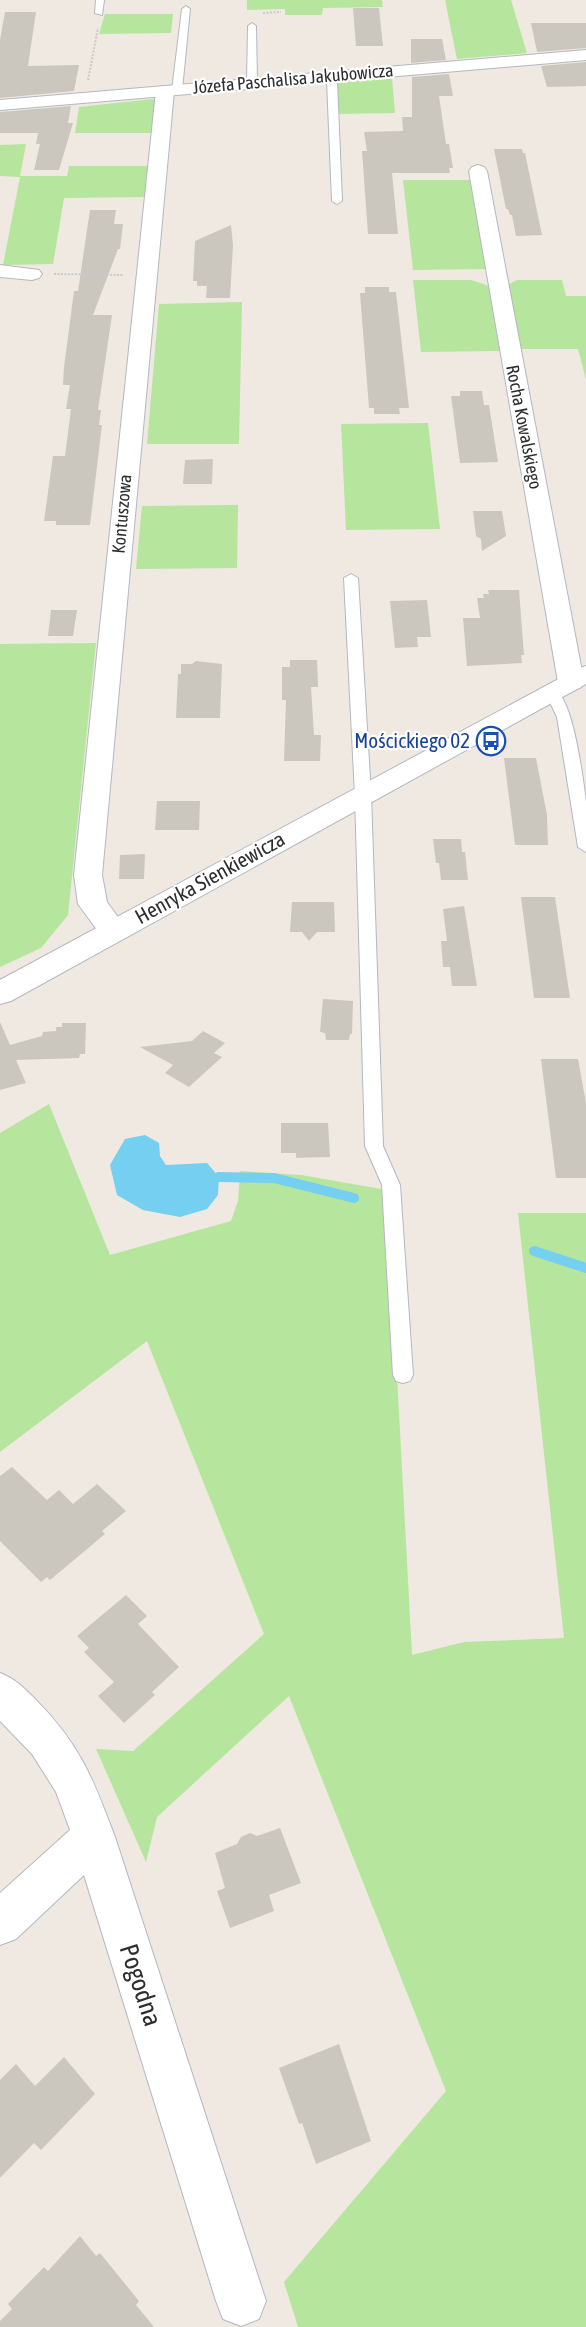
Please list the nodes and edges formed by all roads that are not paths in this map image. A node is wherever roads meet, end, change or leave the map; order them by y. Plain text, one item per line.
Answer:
1 (100, 0) edge
2 (186, 9) dead end
3 (99, 13) road end
4 (252, 26) dead end
5 (586, 55) edge
6 (329, 76) junction
7 (252, 83) junction
8 (171, 90) junction
9 (0, 105) edge
10 (478, 171) dead end
11 (337, 201) dead end
12 (0, 271) edge
13 (32, 274) road end
14 (351, 578) dead end
15 (570, 683) edge
16 (363, 795) junction
17 (586, 847) edge
18 (113, 931) junction
19 (0, 993) edge
20 (403, 1375) dead end
21 (0, 1692) edge
22 (94, 1837) junction
23 (0, 1923) edge
24 (241, 2301) dead end

1 - 3 lane
2 - 8 lane
4 - 7 lane
5 - 6 street, Józefa Paschalisa Jakubowicza
6 - 7 street, Józefa Paschalisa Jakubowicza
6 - 11 lane
7 - 8 street, Józefa Paschalisa Jakubowicza
8 - 9 street, Józefa Paschalisa Jakubowicza
8 - 18 street, Kontuszowa
10 - 15 street, Rocha Kowalskiego
12 - 13 street
14 - 16 lane
15 - 16 street, Henryka Sienkiewicza
15 - 17 lane
16 - 18 street, Henryka Sienkiewicza
16 - 20 lane
18 - 19 street, Henryka Sienkiewicza
21 - 22 street, Pogodna
22 - 23 street
22 - 24 street, Pogodna

